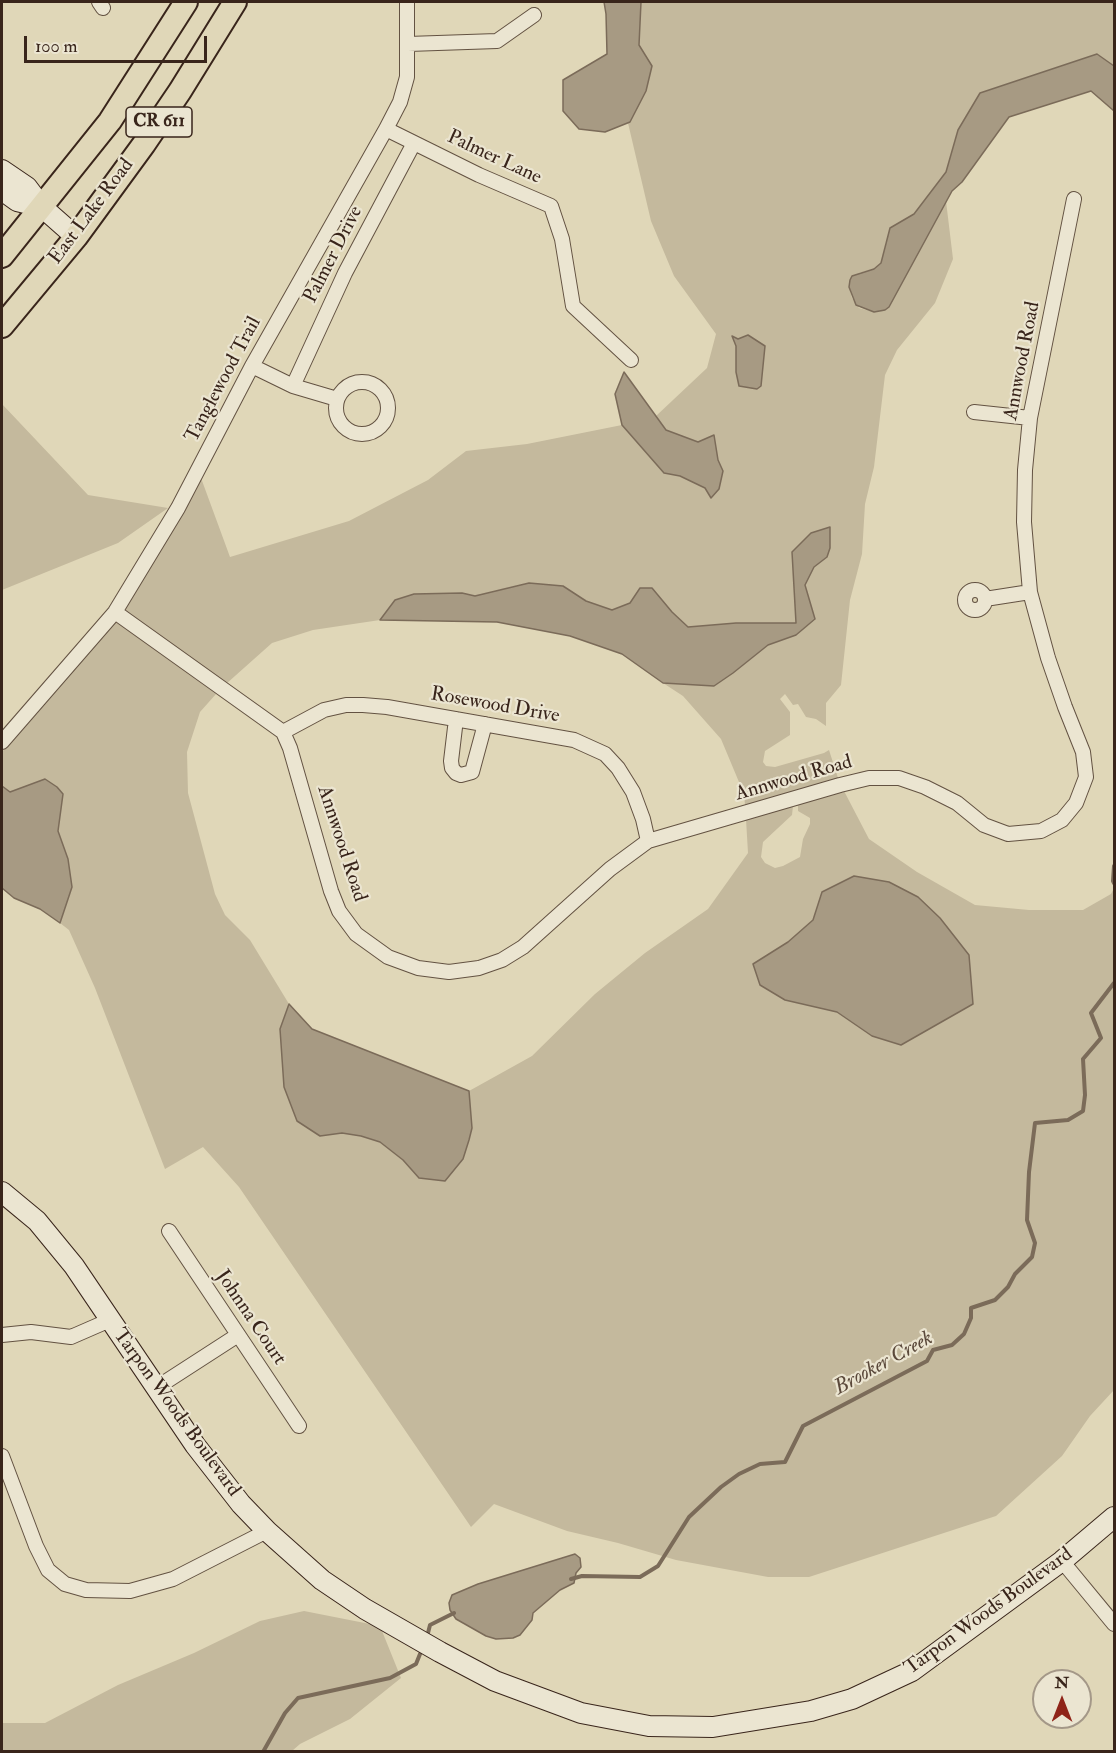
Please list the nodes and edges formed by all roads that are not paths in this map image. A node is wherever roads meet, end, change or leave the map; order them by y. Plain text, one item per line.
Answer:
1 (186, 2) edge
2 (235, 2) edge
3 (407, 2) edge
4 (534, 15) dead end
5 (408, 44) junction
6 (386, 129) junction
7 (414, 143) junction
8 (2, 170) edge
9 (2, 190) edge
10 (1074, 199) dead end
11 (42, 207) junction
12 (76, 237) junction
13 (2, 256) edge
14 (2, 326) edge
15 (631, 360) dead end
16 (252, 366) junction
17 (293, 386) junction
18 (337, 399) dead end
19 (974, 411) dead end
20 (1030, 418) junction
21 (1030, 591) junction
22 (985, 599) dead end
23 (115, 612) junction
24 (456, 719) junction
25 (484, 724) junction
26 (283, 732) junction
27 (2, 742) edge
28 (648, 841) junction
29 (2, 1192) edge
30 (169, 1231) dead end
31 (110, 1320) junction
32 (2, 1335) edge
33 (238, 1335) junction
34 (156, 1388) junction
35 (299, 1425) dead end
36 (2, 1456) edge
37 (1114, 1517) edge
38 (267, 1531) junction
39 (1062, 1562) junction
40 (1114, 1624) edge

1 - 11 main road, East Lake Road / CR 611
2 - 12 main road, East Lake Road / CR 611
3 - 5 street, Tanglewood Trail
4 - 5 street
5 - 6 street, Tanglewood Trail
6 - 7 street, Palmer Lane
6 - 16 street, Tanglewood Trail
7 - 15 street, Palmer Lane
7 - 17 street, Palmer Drive
8 - 11 street
9 - 11 street
10 - 20 street, Annwood Road
11 - 12 street
11 - 13 main road, East Lake Road / CR 611
12 - 14 main road, East Lake Road / CR 611
16 - 17 street
16 - 23 street, Tanglewood Trail
17 - 18 street
19 - 20 street
20 - 21 street, Annwood Road
21 - 22 street
21 - 28 street, Annwood Road
23 - 26 street
23 - 27 street, Tanglewood Trail
24 - 25 street, Rosewood Drive
24 - 25 street
24 - 26 street, Rosewood Drive
25 - 28 street, Rosewood Drive
26 - 28 street, Annwood Road
29 - 31 street, Tarpon Woods Boulevard
30 - 33 street, Johnna Court
31 - 32 street
31 - 34 street, Tarpon Woods Boulevard
33 - 34 street
33 - 35 street, Johnna Court
34 - 38 street, Tarpon Woods Boulevard
36 - 38 street
37 - 39 street, Tarpon Woods Boulevard
38 - 39 street, Tarpon Woods Boulevard
39 - 40 street

